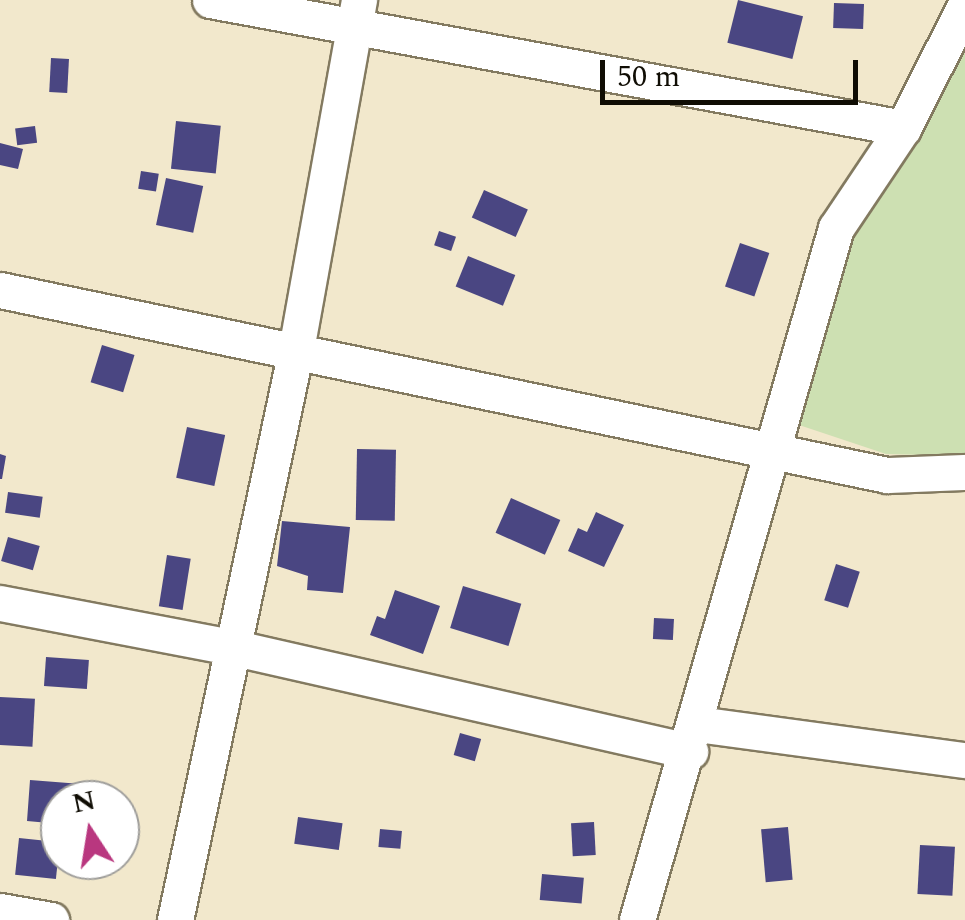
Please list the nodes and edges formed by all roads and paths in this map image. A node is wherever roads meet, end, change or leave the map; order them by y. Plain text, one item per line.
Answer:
1 (210, 0) edge
2 (965, 6) edge
3 (355, 16) edge
4 (903, 128) junction
5 (0, 290) edge
6 (296, 350) junction
7 (770, 452) junction
8 (965, 472) edge
9 (0, 604) edge
10 (231, 648) junction
11 (693, 737) junction
12 (965, 760) edge
13 (0, 911) edge
14 (51, 920) edge
15 (175, 920) edge
16 (637, 920) edge

1 - 3 street
2 - 4 street
3 - 4 street
3 - 6 street
4 - 7 street
5 - 6 street
6 - 7 street
6 - 10 street
7 - 8 street
7 - 11 street
9 - 10 street
10 - 11 street
10 - 15 street
11 - 12 street
11 - 16 street
13 - 14 street

